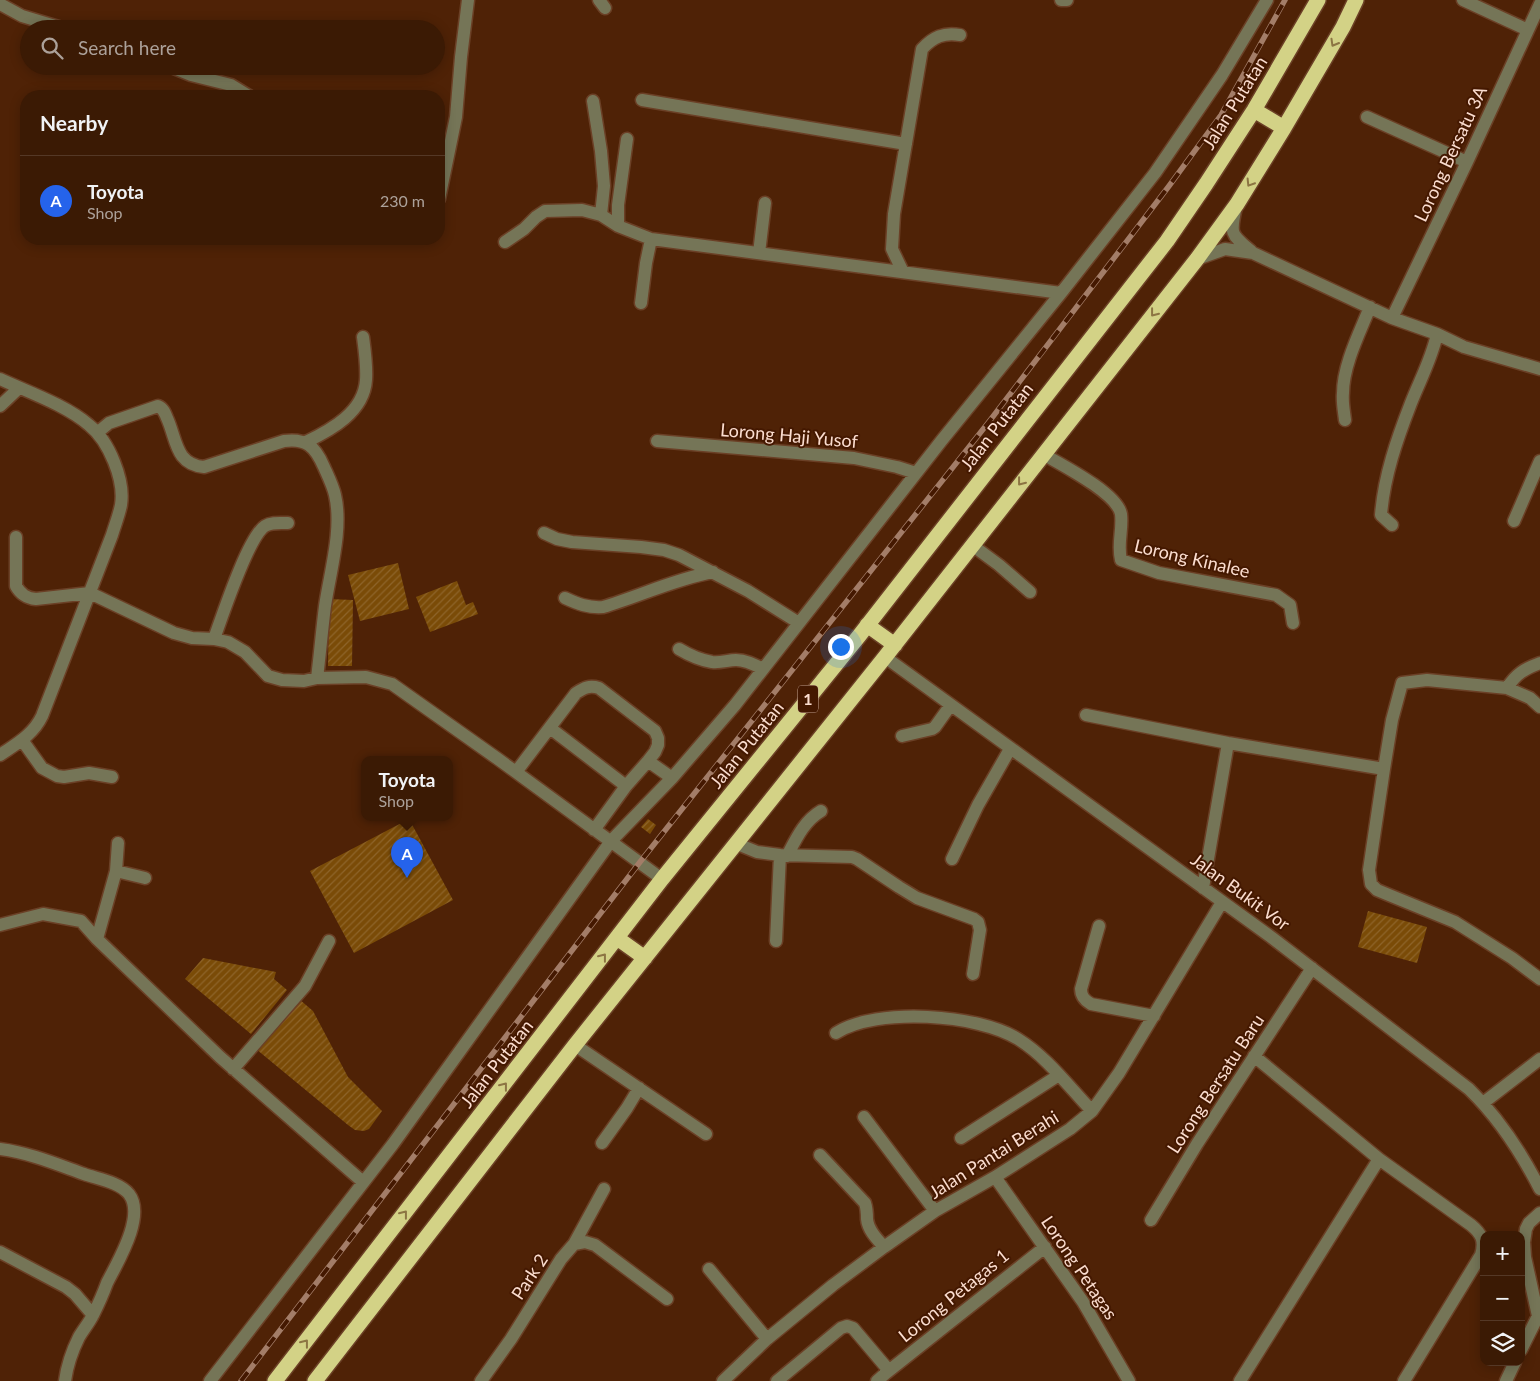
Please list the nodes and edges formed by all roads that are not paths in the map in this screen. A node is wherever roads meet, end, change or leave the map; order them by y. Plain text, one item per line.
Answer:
1 (468, 0) edge
2 (1061, 0) edge
3 (1066, 0) edge
4 (1267, 0) edge
5 (1318, 0) edge
6 (1356, 0) edge
7 (1463, 0) edge
8 (0, 4) edge
9 (1540, 4) edge
10 (35, 20) edge
11 (1528, 30) junction
12 (960, 35) dead end
13 (191, 75) edge
14 (239, 90) edge
15 (642, 100) dead end
16 (593, 101) dead end
17 (1254, 110) junction
18 (1367, 117) dead end
19 (1284, 128) junction
20 (627, 139) dead end
21 (906, 144) junction
22 (1467, 162) junction
23 (445, 171) edge
24 (765, 203) dead end
25 (1237, 204) junction
26 (601, 215) junction
27 (618, 226) junction
28 (651, 239) junction
29 (505, 242) dead end
30 (758, 253) junction
31 (1252, 253) junction
32 (1197, 259) junction
33 (903, 272) junction
34 (1061, 292) junction
35 (641, 303) dead end
36 (1370, 307) junction
37 (1392, 318) junction
38 (1437, 334) junction
39 (363, 337) dead end
40 (1540, 369) edge
41 (0, 379) edge
42 (19, 388) junction
43 (0, 406) edge
44 (1345, 420) dead end
45 (98, 433) junction
46 (657, 441) dead end
47 (306, 442) junction
48 (1043, 454) junction
49 (1540, 461) edge
50 (916, 473) junction
51 (1514, 521) dead end
52 (288, 523) dead end
53 (1392, 525) dead end
54 (544, 533) dead end
55 (16, 537) dead end
56 (972, 545) junction
57 (713, 572) junction
58 (1030, 592) dead end
59 (90, 593) junction
60 (565, 598) dead end
61 (1293, 622) dead end
62 (798, 623) junction
63 (867, 625) junction
64 (214, 639) junction
65 (895, 644) junction
66 (679, 649) dead end
67 (885, 658) junction
68 (1540, 663) edge
69 (763, 669) junction
70 (317, 678) junction
71 (1507, 688) junction
72 (950, 706) junction
73 (1540, 707) edge
74 (1086, 715) dead end
75 (550, 728) junction
76 (902, 736) dead end
77 (22, 740) junction
78 (1228, 743) junction
79 (1010, 749) junction
80 (0, 755) edge
81 (648, 761) junction
82 (1384, 769) junction
83 (516, 772) junction
84 (112, 777) dead end
85 (672, 778) junction
86 (626, 786) junction
87 (821, 811) dead end
88 (594, 830) junction
89 (610, 841) junction
90 (118, 843) dead end
91 (735, 843) junction
92 (784, 856) junction
93 (952, 859) dead end
94 (116, 871) junction
95 (145, 878) dead end
96 (662, 879) junction
97 (1203, 888) junction
98 (1222, 902) junction
99 (0, 924) edge
100 (1098, 926) dead end
101 (617, 938) junction
102 (97, 939) junction
103 (776, 940) dead end
104 (329, 942) dead end
105 (644, 958) junction
106 (1312, 968) junction
107 (973, 974) dead end
108 (1540, 979) edge
109 (1154, 1016) junction
110 (836, 1033) dead end
111 (575, 1045) junction
112 (1254, 1056) junction
113 (1540, 1059) edge
114 (233, 1068) junction
115 (1059, 1075) junction
116 (639, 1088) junction
117 (1483, 1103) junction
118 (1092, 1111) junction
119 (864, 1117) dead end
120 (706, 1134) dead end
121 (961, 1138) dead end
122 (602, 1143) dead end
123 (0, 1149) edge
124 (820, 1155) dead end
125 (1379, 1159) junction
126 (995, 1177) junction
127 (363, 1182) junction
128 (604, 1189) dead end
129 (1540, 1189) edge
130 (935, 1211) junction
131 (1540, 1213) edge
132 (1151, 1220) dead end
133 (574, 1244) junction
134 (884, 1247) junction
135 (1044, 1247) junction
136 (0, 1252) edge
137 (709, 1269) dead end
138 (667, 1299) dead end
139 (93, 1315) junction
140 (1539, 1316) edge
141 (767, 1339) junction
142 (1525, 1342) edge
143 (1513, 1366) edge
144 (882, 1377) edge
145 (1126, 1380) edge
146 (65, 1381) edge
147 (210, 1381) edge
148 (275, 1381) edge
149 (315, 1381) edge
150 (482, 1381) edge
151 (723, 1381) edge
152 (777, 1381) edge
153 (1240, 1381) edge
154 (1404, 1381) edge
155 (1506, 1381) edge

1 - 23 street
2 - 3 street
4 - 34 street
5 - 17 highway, Jalan Putatan / 1
6 -> 19 highway, 1
7 - 11 street
8 - 10 street
9 - 11 street, Lorong Bersatu 3A
11 - 22 street, Lorong Bersatu 3A
12 - 21 street
13 - 14 street
15 - 21 street
16 - 26 street
17 - 19 highway
17 - 63 highway, Jalan Putatan / 1
18 - 22 street
19 -> 25 highway, 1
20 - 27 street
21 - 33 street
22 - 37 street, Lorong Bersatu 3A
24 - 30 street
25 - 31 street
25 - 32 highway, 1
26 - 27 street
26 - 29 street
27 - 28 street
28 - 30 street
28 - 35 street
30 - 33 street
31 - 32 street
31 - 36 street
32 -> 48 highway, 1
33 - 34 street
34 - 50 street
36 - 37 street
36 - 44 street
37 - 38 street
38 - 40 street
38 - 53 street
39 - 47 street
41 - 42 street
42 - 43 street
42 - 45 street
45 - 47 street
45 - 59 street
46 - 50 street, Lorong Haji Yusof
47 - 70 street
48 -> 56 highway, 1
48 - 61 street, Lorong Kinalee
49 - 51 street
50 - 62 street
52 - 64 street
54 - 57 street
55 - 59 street
56 - 58 street
56 - 65 highway, 1
57 - 60 street
57 - 62 street
59 - 64 street
59 - 77 street
62 - 69 street
63 - 65 highway
63 - 96 highway, Jalan Putatan / 1
64 - 70 street
65 - 67 highway, 1
66 - 69 street
67 - 72 street, Jalan Bukit Vor
67 - 91 highway, 1
68 - 71 street
69 - 85 street
70 - 83 street
71 - 73 street
71 - 82 street
72 - 76 street
72 - 79 street, Jalan Bukit Vor
74 - 78 street
75 - 81 street
75 - 83 street
75 - 86 street
77 - 80 street
77 - 84 street
78 - 82 street
78 - 97 street
79 - 93 street
79 - 97 street, Jalan Bukit Vor
81 - 85 street
81 - 86 street
82 - 108 street
83 - 88 street
85 - 89 street
86 - 88 street
87 - 92 street
88 - 89 street
89 - 96 street
89 - 127 street
90 - 94 street
91 - 92 street
91 - 105 highway, 1
92 - 103 street
92 - 107 street
94 - 95 street
94 - 102 street
96 - 101 highway, Jalan Putatan / 1
97 - 98 street, Jalan Bukit Vor
98 - 106 street, Jalan Bukit Vor
98 - 109 street, Jalan Pantai Berahi
99 - 102 street
100 - 109 street
101 - 105 highway
148 -> 101 highway, Jalan Putatan / 1
102 - 114 street
104 - 114 street
105 - 111 highway, 1
106 - 112 street, Lorong Bersatu Baru
106 - 117 street, Jalan Bukit Vor
109 - 118 street, Jalan Pantai Berahi
110 - 115 street
111 - 116 street
111 - 149 highway, 1
112 - 125 street
112 - 132 street, Lorong Bersatu Baru
113 - 117 street
114 - 127 street
115 - 118 street
115 - 121 street
116 - 120 street
116 - 122 street
117 - 129 street, Jalan Bukit Vor
118 - 126 street, Jalan Pantai Berahi
119 - 130 street
123 - 139 street
124 - 134 street
125 - 153 street
125 - 154 street
126 - 130 street, Jalan Pantai Berahi
126 - 135 street, Lorong Petagas
127 - 147 street
128 - 133 street, Park 2
130 - 134 street, Jalan Pantai Berahi
131 - 140 street
133 - 138 street
133 - 150 street, Park 2
134 - 141 street, Jalan Pantai Berahi
135 - 144 street, Lorong Petagas 1
135 - 145 street, Lorong Petagas
136 - 139 street
137 - 141 street
139 - 146 street
140 - 142 street
141 - 151 street, Jalan Pantai Berahi
143 - 155 street
144 - 152 street

